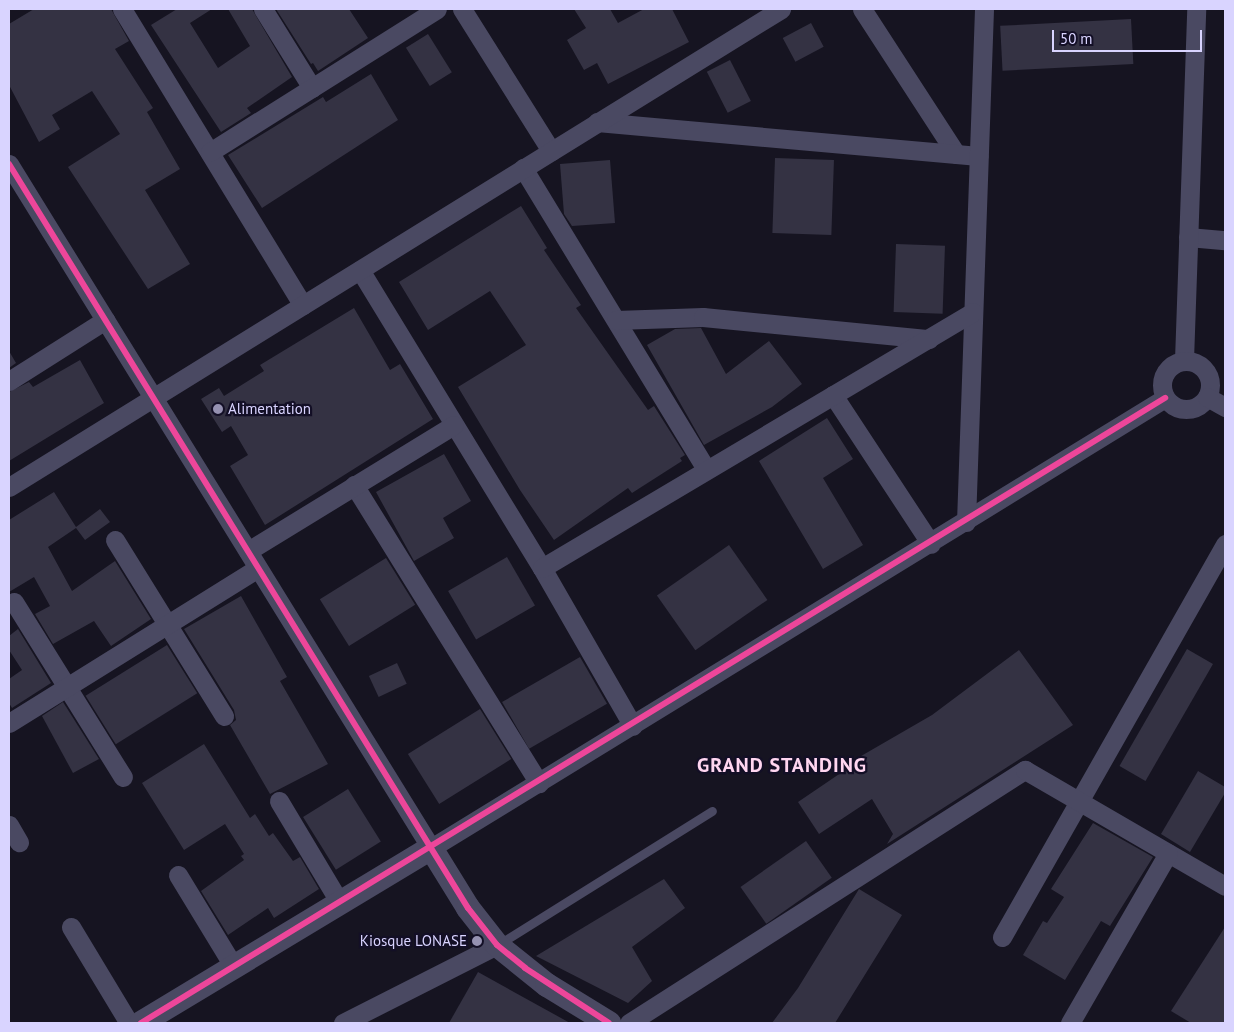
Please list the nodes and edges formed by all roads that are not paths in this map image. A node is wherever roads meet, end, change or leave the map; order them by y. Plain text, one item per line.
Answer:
1 (122, 9) edge
2 (263, 9) edge
3 (437, 9) edge
4 (462, 9) edge
5 (781, 9) edge
6 (862, 9) edge
7 (984, 9) edge
8 (1196, 9) edge
9 (312, 88) junction
10 (597, 122) junction
11 (551, 151) junction
12 (210, 152) junction
13 (956, 154) junction
14 (978, 156) junction
15 (9, 164) edge
16 (523, 168) junction
17 (1188, 237) junction
18 (1225, 240) edge
19 (360, 270) junction
20 (303, 305) junction
21 (974, 312) junction
22 (105, 320) junction
23 (616, 320) junction
24 (929, 339) junction
25 (1184, 360) junction
26 (9, 381) edge
27 (833, 396) junction
28 (1207, 397) junction
29 (153, 398) junction
30 (1165, 398) junction
31 (1225, 407) edge
32 (454, 424) junction
33 (706, 469) junction
34 (354, 485) junction
35 (9, 487) edge
36 (966, 522) junction
37 (115, 540) dead end
38 (931, 544) junction
39 (1225, 544) edge
40 (248, 551) junction
41 (258, 568) junction
42 (542, 568) junction
43 (14, 602) dead end
44 (167, 624) junction
45 (67, 686) junction
46 (224, 716) dead end
47 (9, 722) edge
48 (633, 726) junction
49 (123, 777) dead end
50 (539, 782) junction
51 (279, 802) dead end
52 (1080, 802) junction
53 (712, 811) dead end
54 (9, 825) edge
55 (20, 842) dead end
56 (431, 848) junction
57 (1168, 853) junction
58 (178, 875) dead end
59 (1225, 886) edge
60 (340, 903) junction
61 (71, 927) dead end
62 (1002, 937) dead end
63 (498, 945) junction
64 (234, 967) junction
65 (129, 1023) edge
66 (141, 1023) edge
67 (343, 1023) edge
68 (609, 1023) edge
69 (629, 1023) edge
70 (1070, 1023) edge

1 - 12 street
2 - 9 street
3 - 9 street
4 - 11 street
5 - 10 street
6 - 13 street
7 - 14 street
8 - 17 street
9 - 12 street
10 - 11 street
10 - 13 street
11 - 16 street
12 - 20 street
13 - 14 street
14 - 21 street
15 - 22 street
16 - 19 street
16 - 23 street
17 - 18 street
17 - 25 street
19 - 20 street
19 - 32 street
20 - 29 street
21 - 24 street
21 - 36 street
22 - 26 street
22 - 29 street
23 - 24 street
23 - 33 street
24 - 27 street
25 - 28 street
25 - 30 street
27 - 33 street
27 - 38 street
28 - 30 street
28 - 31 street
29 - 35 street
29 - 40 street
30 - 36 street
32 - 34 street
32 - 42 street
33 - 42 street
34 - 40 street
34 - 50 street
36 - 38 street
37 - 44 street
38 - 48 street
39 - 52 street
40 - 41 street
41 - 44 street
41 - 56 street
42 - 48 street
43 - 45 street
44 - 45 street
44 - 46 street
45 - 47 street
45 - 49 street
48 - 50 street
50 - 56 street
51 - 60 street
52 - 57 street
52 - 62 street
52 - 69 street
53 - 63 lane
54 - 55 street
56 - 60 street
56 - 63 street
57 - 59 street
57 - 70 street
58 - 64 street
60 - 64 street
61 - 65 street
63 - 67 street
63 - 68 street
64 - 66 street

